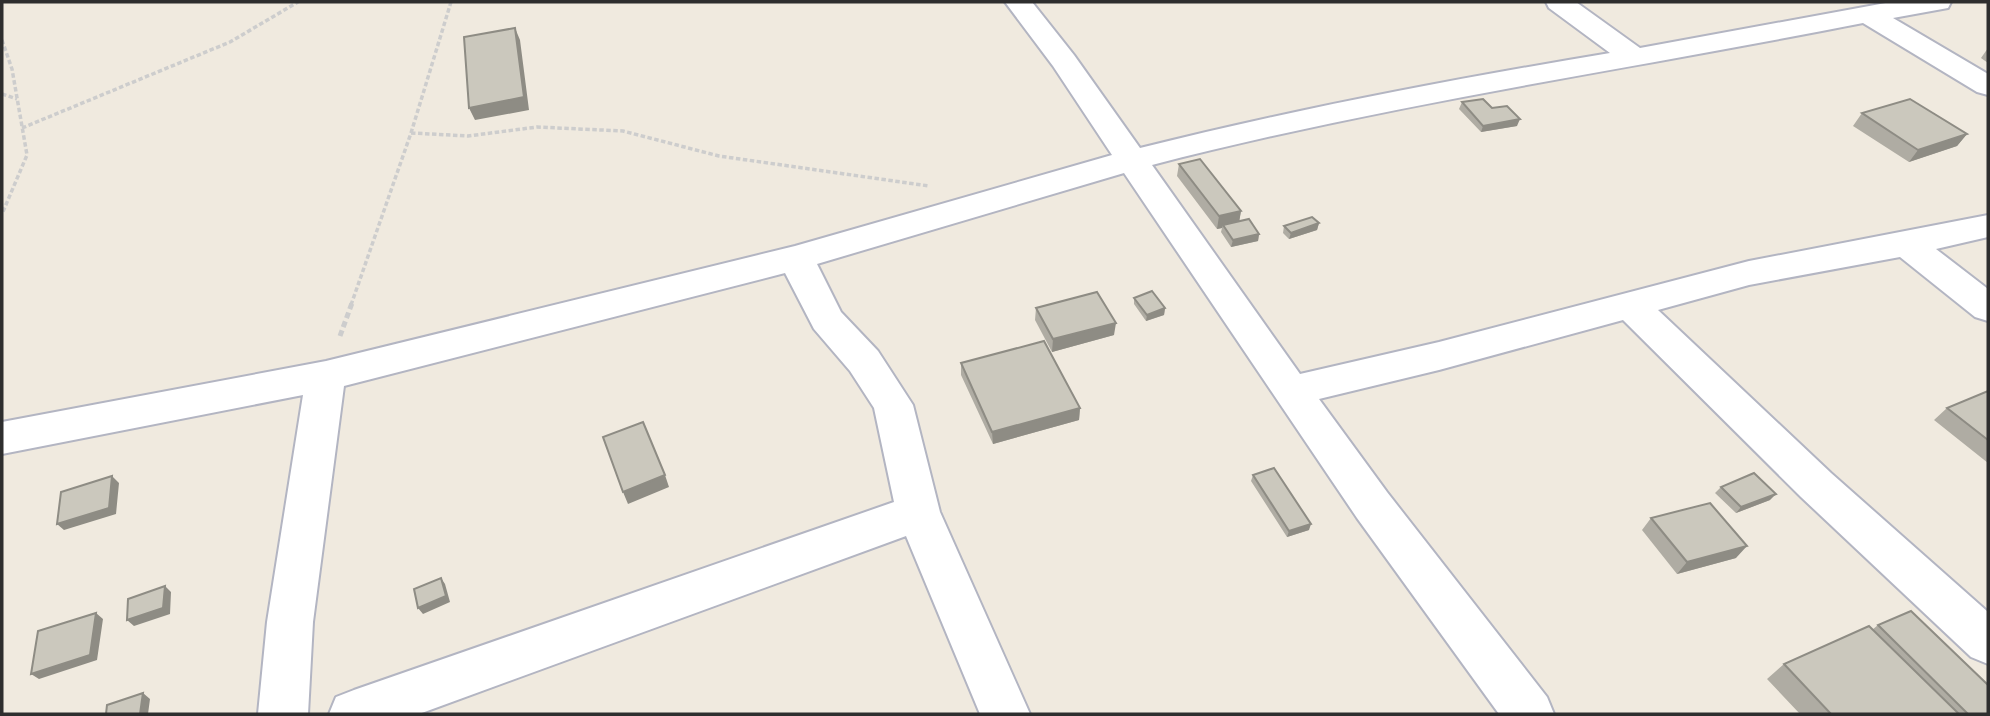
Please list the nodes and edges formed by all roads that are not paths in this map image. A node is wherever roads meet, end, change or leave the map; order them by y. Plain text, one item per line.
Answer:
1 (1018, 2) edge
2 (1559, 2) edge
3 (1938, 2) edge
4 (1856, 8) edge
5 (1634, 57) junction
6 (1988, 86) edge
7 (1132, 160) junction
8 (1988, 226) edge
9 (1906, 244) junction
10 (796, 258) junction
11 (1631, 306) junction
12 (1988, 308) edge
13 (326, 376) junction
14 (1292, 391) junction
15 (2, 438) edge
16 (918, 512) junction
17 (1988, 642) edge
18 (283, 714) edge
19 (354, 714) edge
20 (1005, 714) edge
21 (1529, 714) edge

1 - 7 street
2 - 5 street
3 - 4 street
4 - 5 street
4 - 6 street
5 - 7 street
7 - 10 street
7 - 14 street
8 - 9 street
9 - 11 street
9 - 12 street
10 - 13 street
10 - 16 street
11 - 14 street
11 - 17 street
13 - 15 street
13 - 18 street
14 - 21 street
16 - 19 street
16 - 20 street

